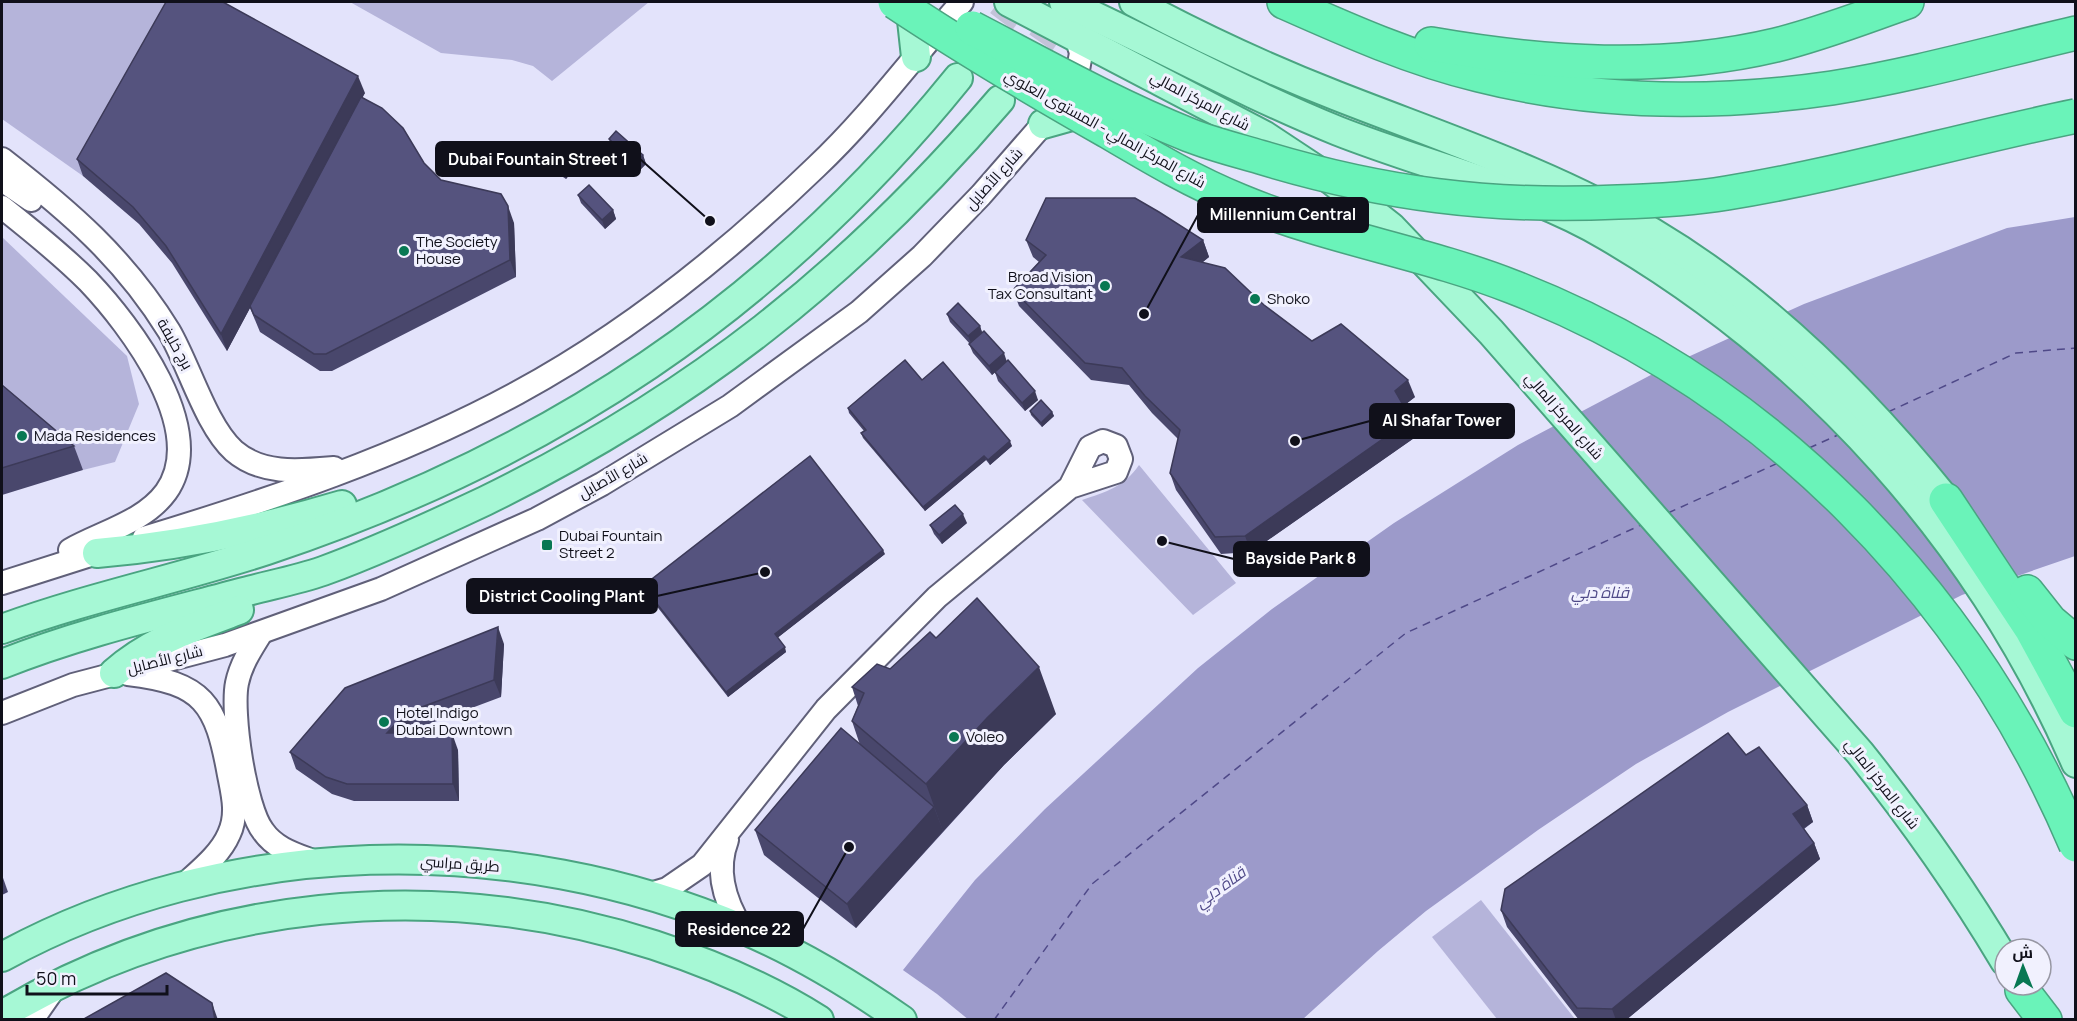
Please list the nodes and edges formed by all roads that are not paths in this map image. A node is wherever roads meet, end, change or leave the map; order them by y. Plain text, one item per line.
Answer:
1 (895, 2) edge
2 (910, 2) edge
3 (919, 2) edge
4 (962, 2) edge
5 (1009, 2) edge
6 (1054, 2) edge
7 (1064, 2) edge
8 (1134, 2) edge
9 (1284, 2) edge
10 (1907, 2) edge
11 (1170, 11) edge
12 (1350, 28) junction
13 (2076, 33) edge
14 (1078, 37) junction
15 (1112, 39) junction
16 (916, 57) junction
17 (958, 78) tunnel mouth
18 (1000, 100) tunnel mouth
19 (2076, 116) edge
20 (1231, 117) junction
21 (1043, 124) junction
22 (2, 159) edge
23 (2, 180) edge
24 (2, 207) edge
25 (95, 236) junction
26 (362, 464) junction
27 (432, 486) junction
28 (1070, 487) dead end
29 (1946, 500) junction
30 (97, 553) junction
31 (322, 571) junction
32 (30, 573) junction
33 (2, 583) edge
34 (2, 629) edge
35 (261, 633) junction
36 (2076, 643) edge
37 (2, 664) edge
38 (114, 673) junction
39 (2076, 711) edge
40 (2, 712) edge
41 (2076, 763) edge
42 (729, 833) junction
43 (2076, 845) edge
44 (319, 864) junction
45 (183, 886) junction
46 (647, 896) junction
47 (749, 932) junction
48 (1993, 942) edge
49 (2, 957) edge
50 (56, 986) junction
51 (2024, 998) edge
52 (2, 1015) edge
53 (32, 1020) edge
54 (819, 1020) edge
55 (902, 1020) edge
56 (2045, 1020) edge

1 - 43 highway, شارع المركز المالي - المستوى العلوي, bridge
2 - 16 main road
3 - 19 highway, bridge
4 - 16 street
5 - 14 main road, شارع المركز المالي
6 - 14 street
7 - 15 main road
8 - 11 main road
9 - 12 highway
10 - 12 highway
11 - 29 main road
12 - 13 highway
14 - 15 main road, شارع المركز المالي
14 - 21 street, شارع الأصايل
15 - 20 main road, شارع المركز المالي
15 - 41 main road
16 - 26 street
17 - 27 main road
18 - 31 main road
20 - 21 main road
20 - 48 main road, شارع المركز المالي
21 - 35 street, شارع الأصايل
22 - 25 street, برج خليفة
23 - 25 street
24 - 32 street
25 - 26 street, برج خليفة
26 - 30 street
27 - 30 main road
27 - 34 main road
28 - 42 street
29 - 36 highway
29 - 39 highway
30 - 32 street
31 - 37 main road
31 - 38 main road
32 - 33 street
35 - 38 street, شارع الأصايل
35 - 44 street
38 - 40 street, شارع الأصايل
38 - 45 street
42 - 46 street
42 - 47 street
44 - 45 main road, طريق مراسي
44 - 46 main road, طريق مراسي
45 - 49 main road, طريق مراسي
46 - 47 main road, طريق مراسي
47 - 55 main road, طريق مراسي
50 - 52 main road
50 - 53 street
50 - 54 main road
51 - 56 highway

